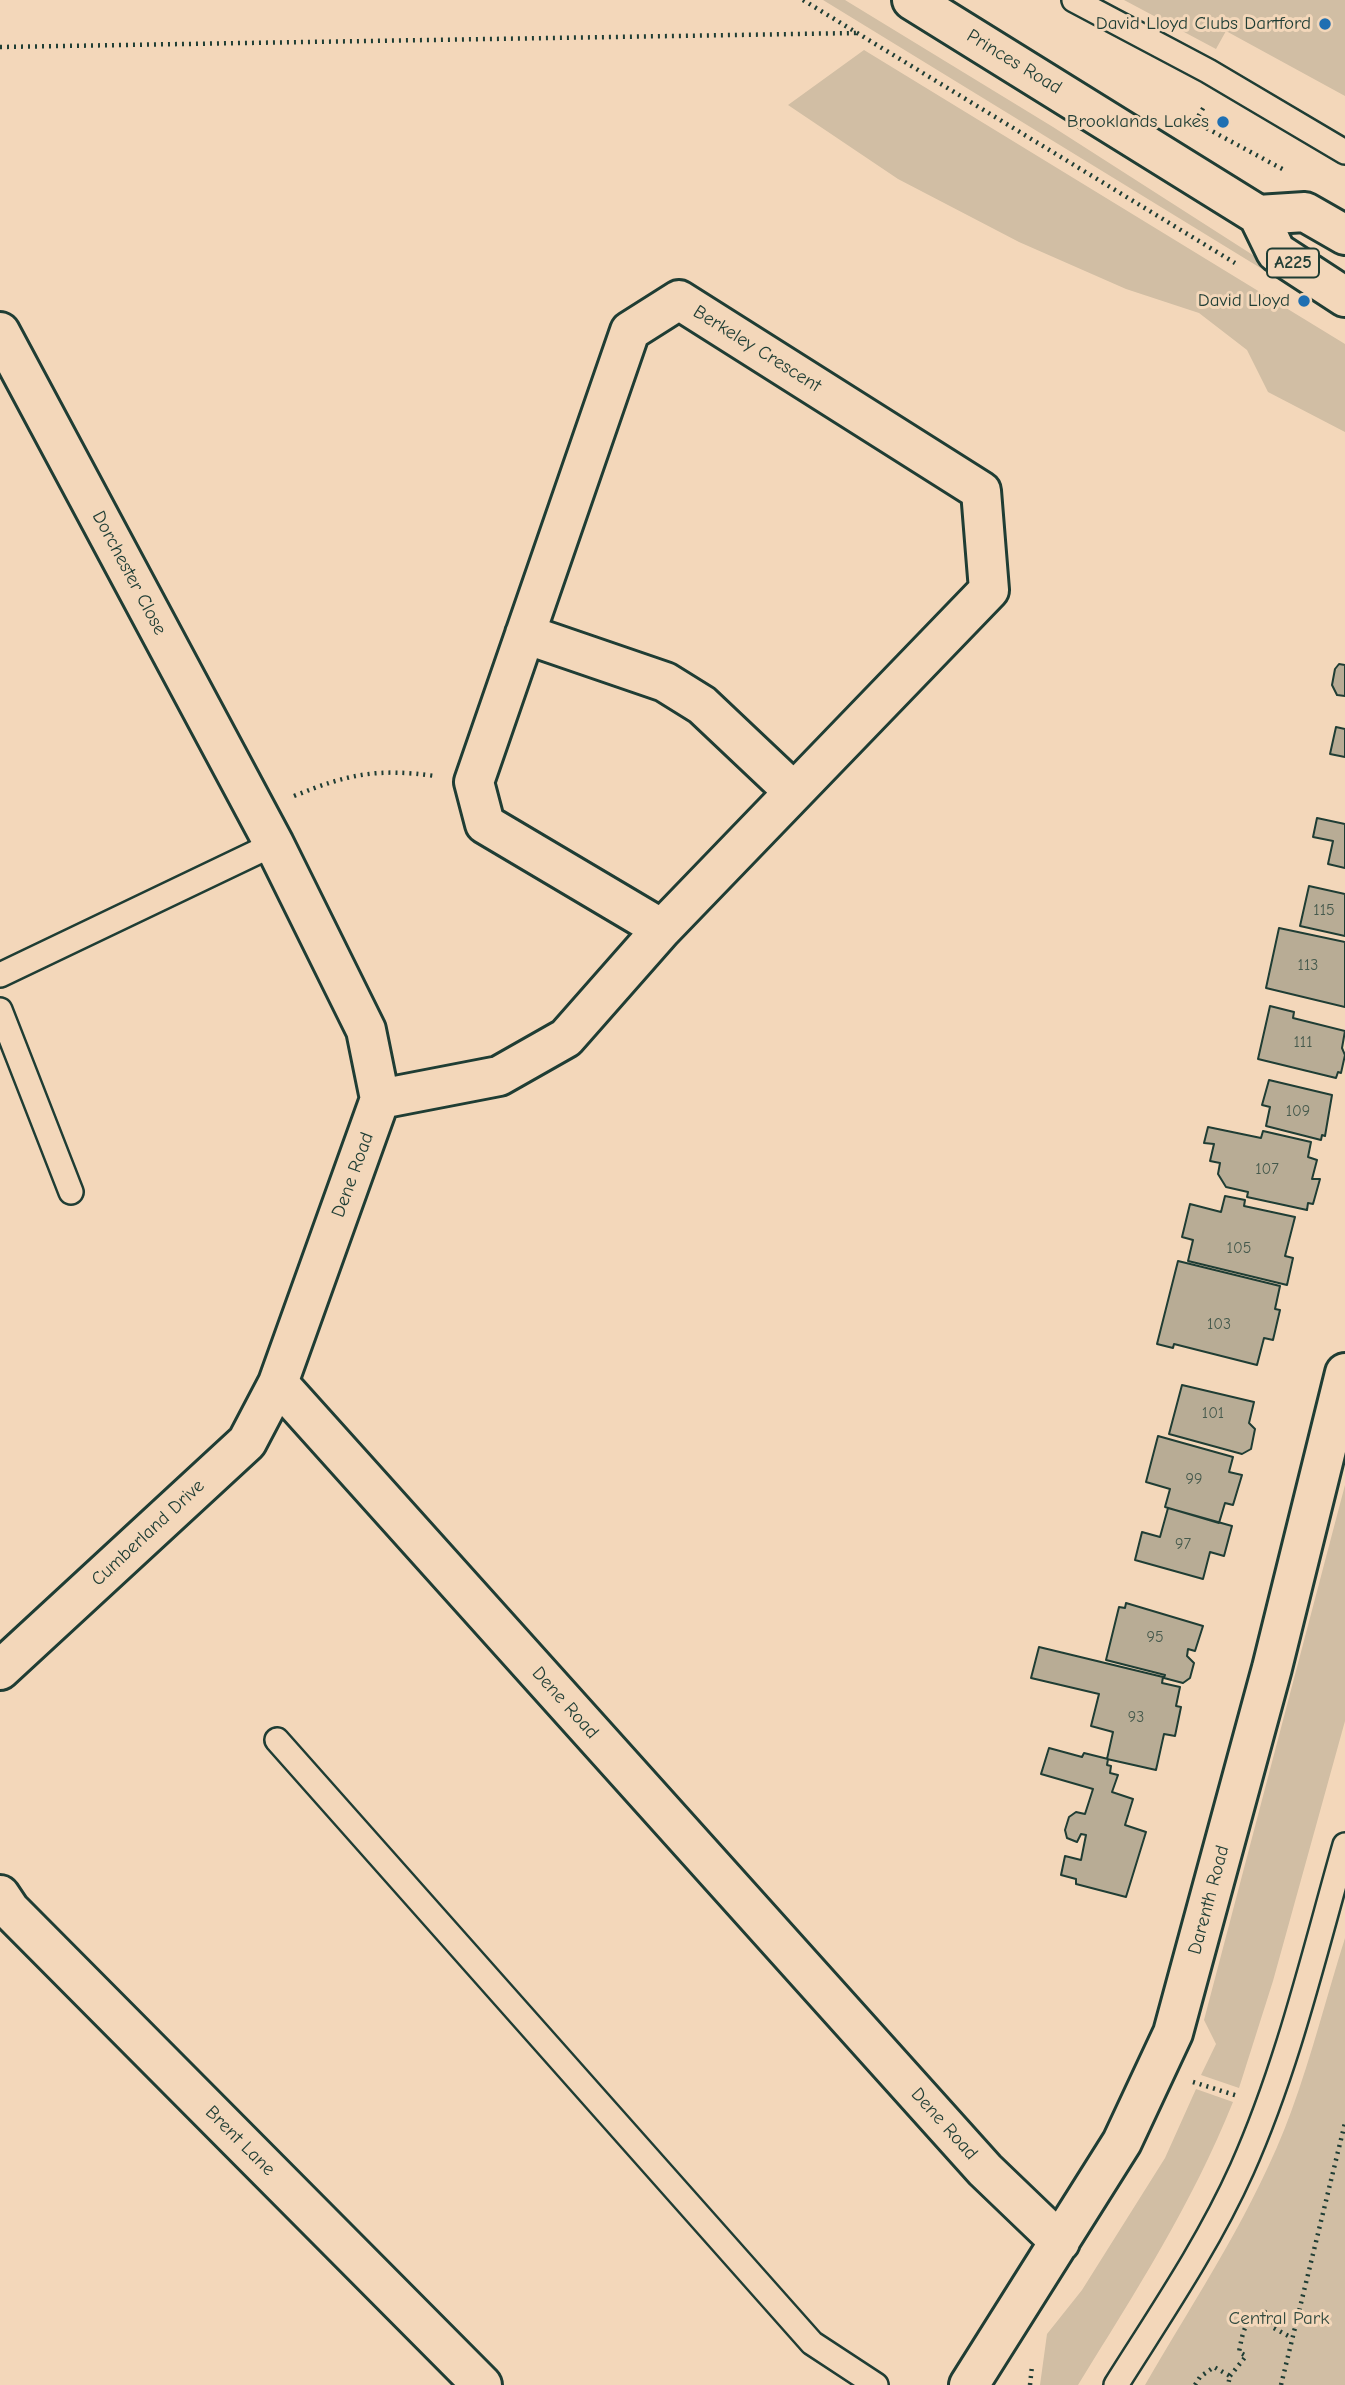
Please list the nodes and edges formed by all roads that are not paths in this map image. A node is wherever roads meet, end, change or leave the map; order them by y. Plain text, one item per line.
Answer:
1 (912, 0) edge
2 (1074, 0) edge
3 (1345, 152) edge
4 (1258, 215) junction
5 (1345, 236) edge
6 (1345, 297) edge
7 (0, 332) edge
8 (525, 634) junction
9 (794, 792) junction
10 (266, 829) junction
11 (662, 929) junction
12 (0, 975) edge
13 (0, 1010) edge
14 (380, 1099) junction
15 (71, 1192) dead end
16 (1345, 1373) edge
17 (278, 1383) junction
18 (0, 1670) edge
19 (277, 1740) dead end
20 (1345, 1846) edge
21 (0, 1895) edge
22 (1060, 2242) junction
23 (482, 2385) edge
24 (876, 2385) edge
25 (969, 2385) edge
26 (1116, 2385) edge

1 - 4 street, Princes Road
2 - 3 lane
4 - 5 street, A225
4 - 6 street, A225
7 - 10 street, Dorchester Close
8 - 9 street
8 - 9 street, Berkeley Crescent
8 - 11 street, Berkeley Crescent
9 - 11 street, Berkeley Crescent
10 - 12 lane
10 - 14 street, Dorchester Close
11 - 14 street, Berkeley Crescent
13 - 15 lane
14 - 17 street, Dene Road
16 - 22 street, Darenth Road
17 - 18 street, Cumberland Drive
17 - 22 street, Dene Road
19 - 24 lane
20 - 26 lane
21 - 23 street, Brent Lane
22 - 25 street, Darenth Road

